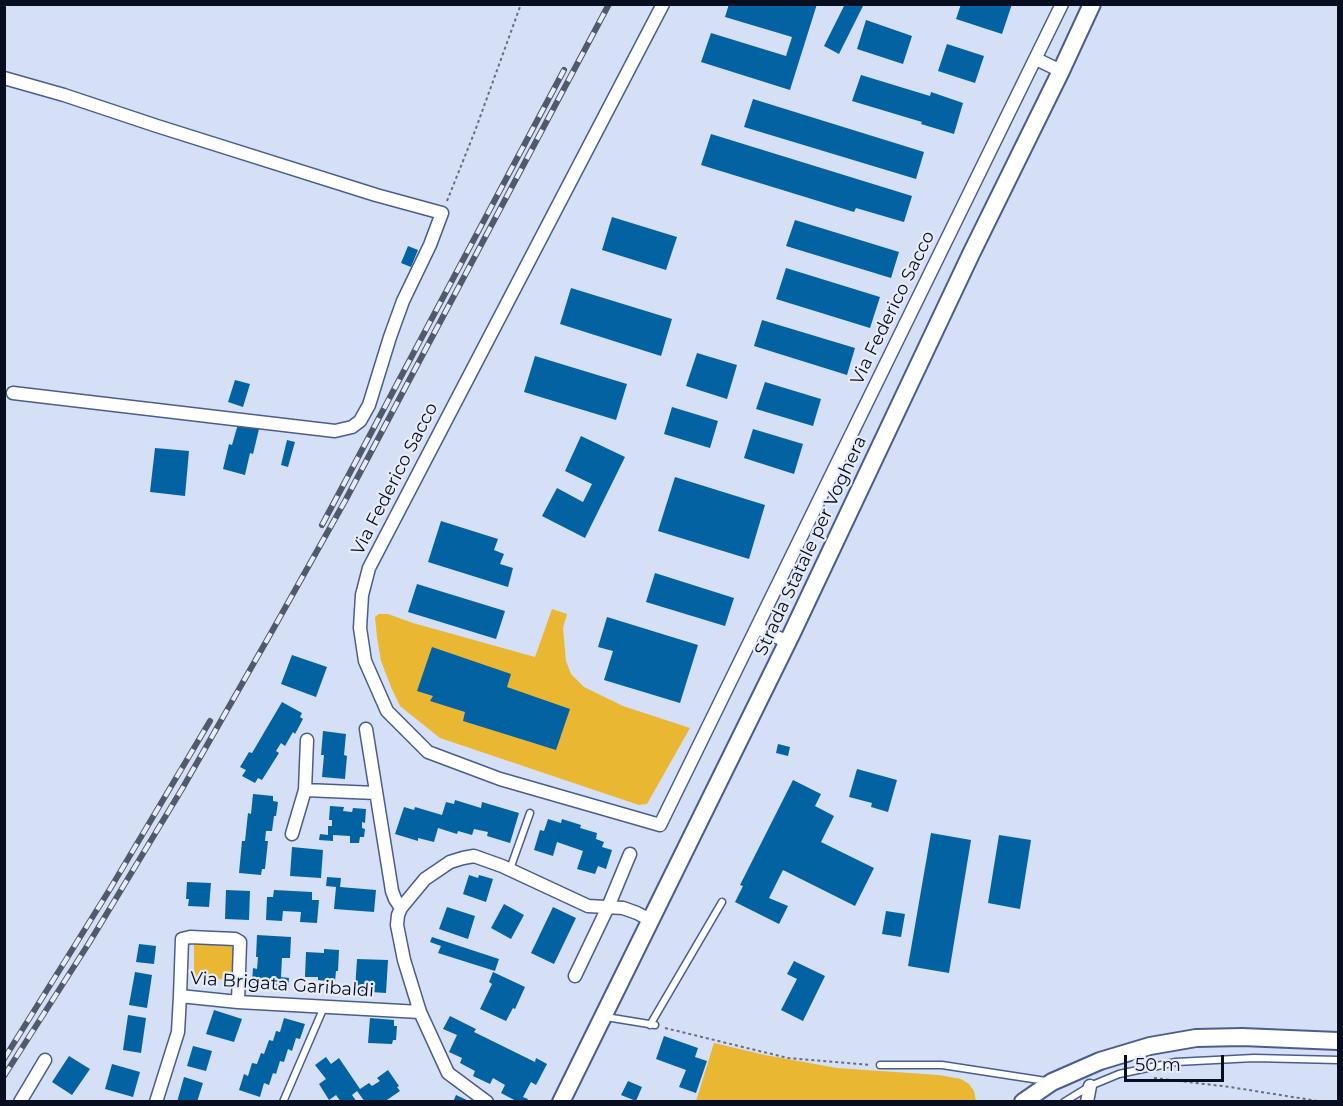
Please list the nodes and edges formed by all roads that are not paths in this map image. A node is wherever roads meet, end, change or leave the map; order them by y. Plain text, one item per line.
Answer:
1 (663, 4) edge
2 (1062, 4) edge
3 (1092, 4) edge
4 (1036, 59) junction
5 (1061, 71) junction
6 (4, 78) edge
7 (13, 393) dead end
8 (757, 628) junction
9 (788, 642) junction
10 (366, 729) dead end
11 (308, 740) dead end
12 (305, 790) junction
13 (375, 793) junction
14 (530, 813) dead end
15 (292, 834) dead end
16 (630, 854) dead end
17 (509, 869) junction
18 (722, 902) dead end
19 (608, 907) junction
20 (401, 908) junction
21 (650, 920) junction
22 (575, 976) dead end
23 (180, 996) junction
24 (238, 1002) junction
25 (325, 1007) junction
26 (420, 1012) junction
27 (603, 1016) junction
28 (1338, 1041) edge
29 (45, 1060) dead end
30 (1338, 1060) edge
31 (880, 1065) road end
32 (1052, 1082) junction
33 (1090, 1086) junction
34 (20, 1101) edge
35 (156, 1101) edge
36 (283, 1101) edge
37 (487, 1101) edge
38 (561, 1101) edge
39 (1023, 1101) edge
40 (1064, 1101) edge
41 (1087, 1101) edge

1 - 8 street, Via Federico Sacco
2 - 4 street, Via Federico Sacco
3 - 5 main road, Strada Statale per Voghera
4 - 5 street
4 - 8 street, Via Federico Sacco
5 - 9 main road, Strada Statale per Voghera
6 - 7 street
8 - 9 street
9 - 21 main road, Strada Statale per Voghera
10 - 13 street
11 - 12 street
12 - 13 street
12 - 15 street
13 - 20 street
14 - 17 lane
16 - 19 street
17 - 19 street
17 - 20 street
18 - 27 lane
19 - 21 street
19 - 22 street
20 - 26 street
21 - 27 main road, Strada Statale per Voghera
23 - 24 street, Via Brigata Garibaldi
23 - 24 street
23 - 35 street, Via Brigata Garibaldi
24 - 25 street, Via Brigata Garibaldi
25 - 26 street, Via Brigata Garibaldi
25 - 36 lane
26 - 37 street
27 - 38 main road, Strada Statale per Voghera
28 - 32 main road
29 - 34 street
30 - 33 lane
31 - 32 lane
32 - 39 main road
33 - 40 lane
33 - 41 street

